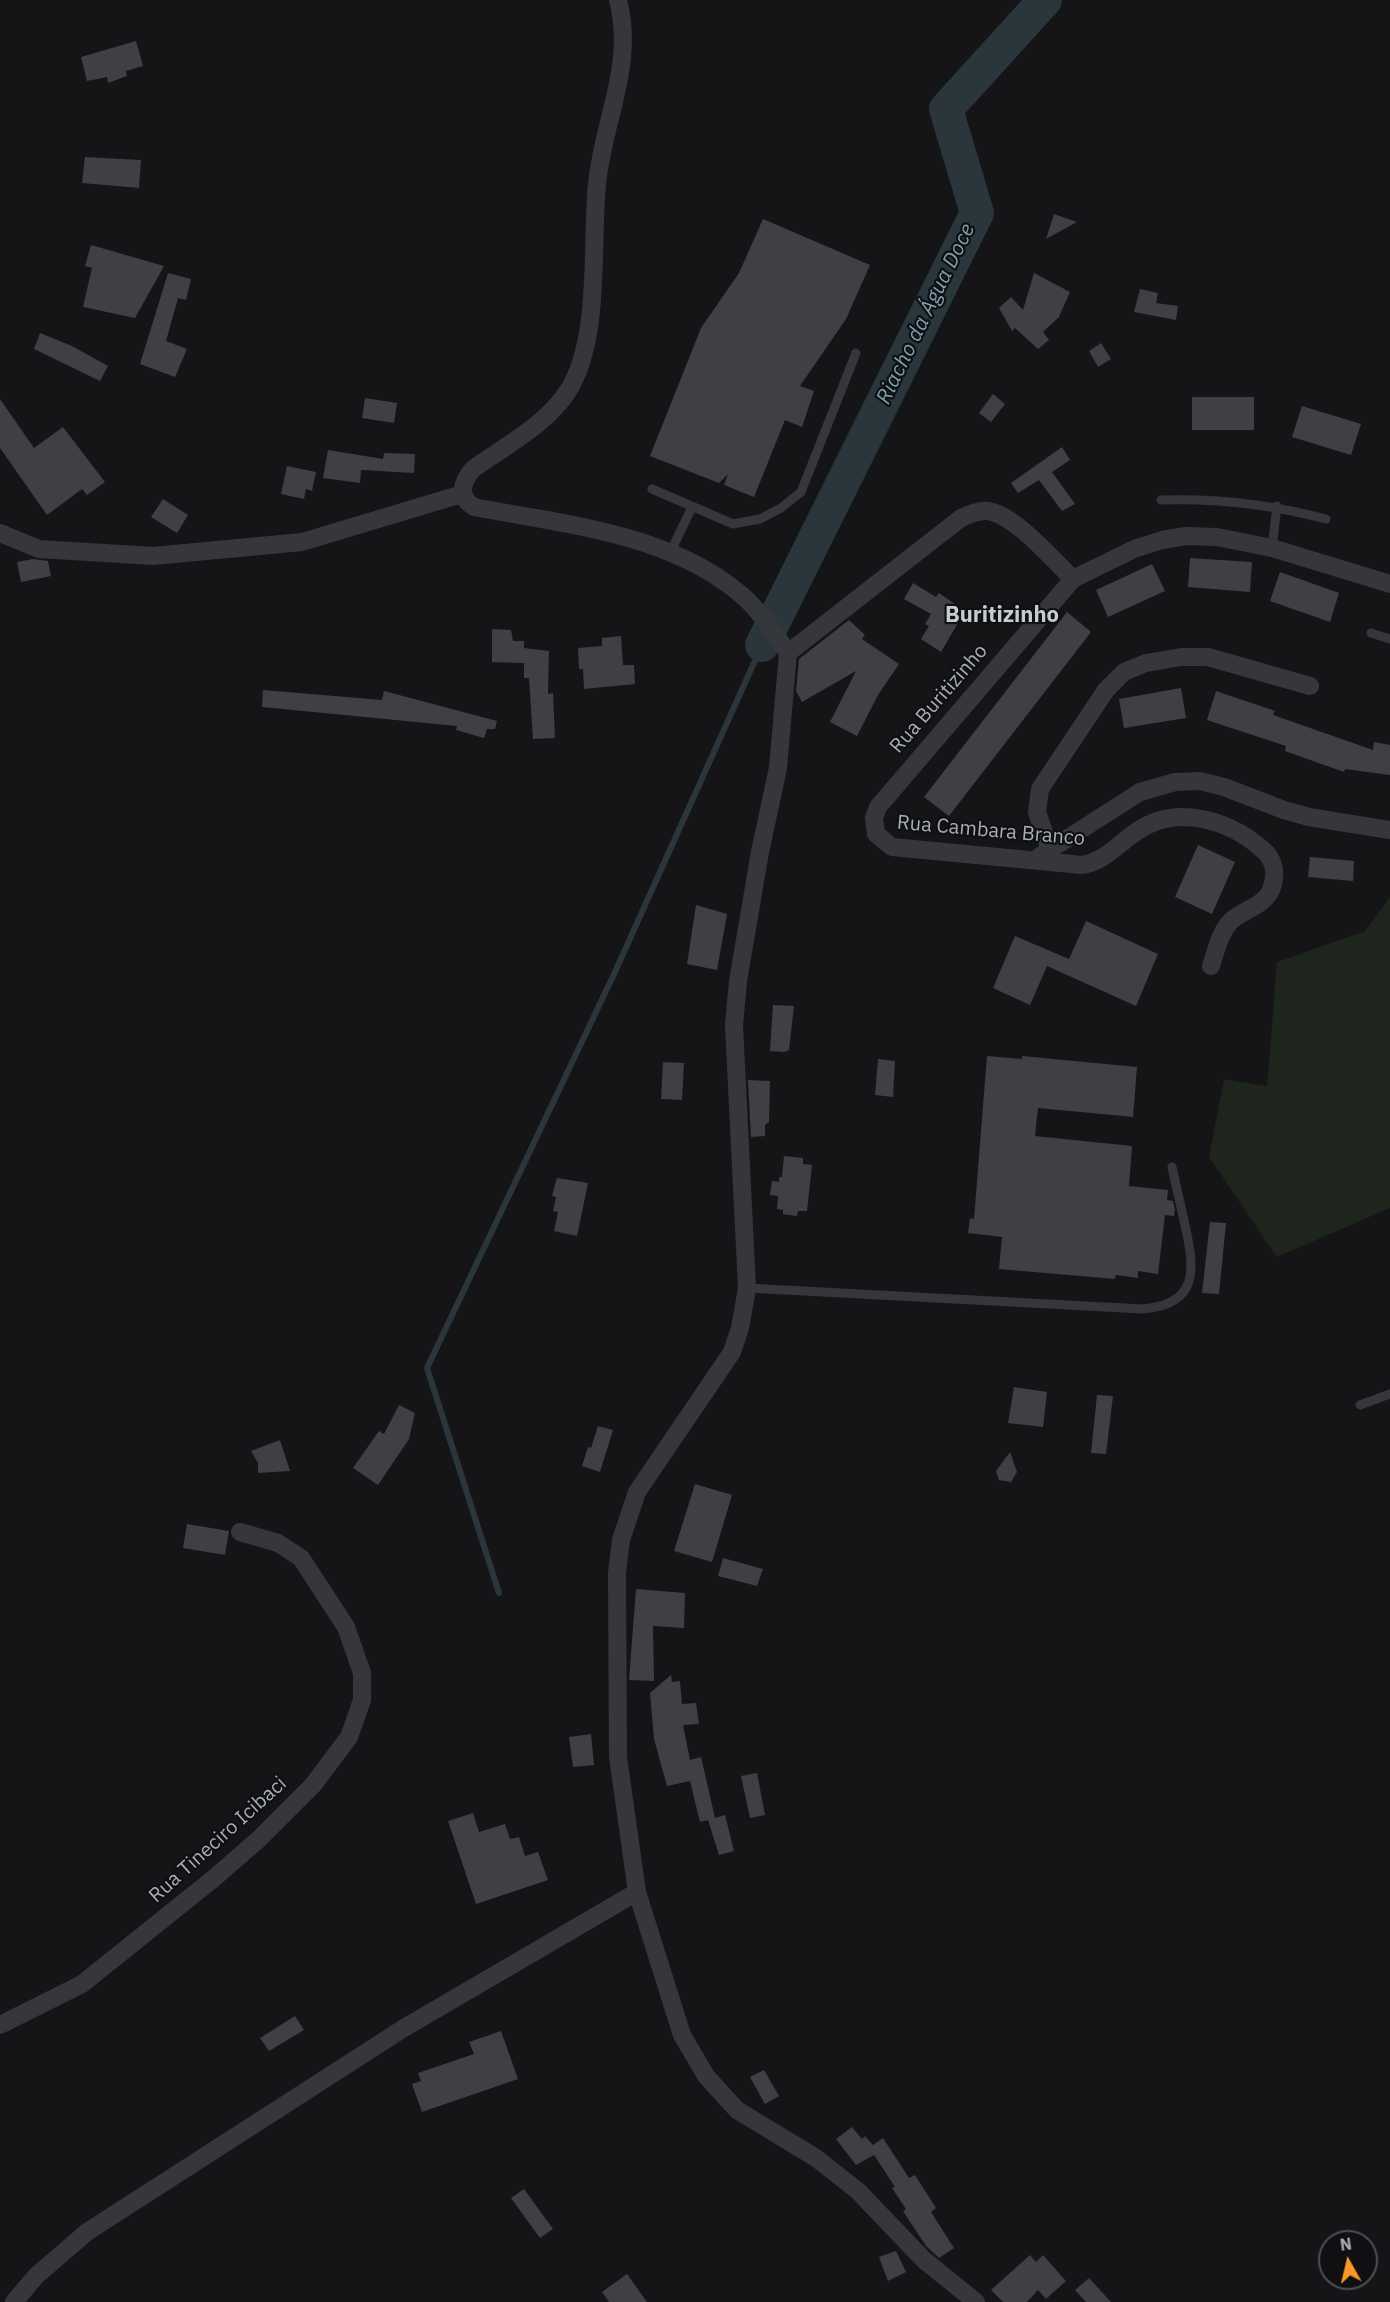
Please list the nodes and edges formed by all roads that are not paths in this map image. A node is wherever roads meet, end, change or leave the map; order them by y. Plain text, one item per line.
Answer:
1 (618, 0) edge
2 (855, 354) dead end
3 (652, 489) dead end
4 (462, 494) junction
5 (1161, 500) dead end
6 (1277, 506) junction
7 (691, 508) junction
8 (1326, 519) dead end
9 (0, 533) edge
10 (1272, 548) junction
11 (671, 551) junction
12 (1073, 579) junction
13 (1390, 584) edge
14 (1371, 633) dead end
15 (1390, 639) edge
16 (788, 653) junction
17 (1310, 686) dead end
18 (1390, 830) edge
19 (876, 834) joint
20 (1043, 854) junction
21 (1210, 966) dead end
22 (1172, 1167) dead end
23 (747, 1288) junction
24 (1390, 1394) edge
25 (1360, 1405) dead end
26 (240, 1532) dead end
27 (638, 1893) junction
28 (0, 2025) edge
29 (14, 2302) edge
30 (976, 2302) edge

1 - 4 street
2 - 7 lane
3 - 7 lane
4 - 9 street
4 - 11 street
5 - 6 lane
6 - 8 lane
6 - 10 lane
7 - 11 lane
10 - 12 street, Rua Buritizinho
10 - 13 street, Rua Buritizinho
11 - 16 street
12 - 16 street
12 - 19 street, Rua Buritizinho
14 - 15 lane
16 - 23 street
17 - 20 street
18 - 20 street
19 - 20 street, Rua Cambara Branco
20 - 21 street, Rua Cambara Branco
22 - 23 lane
23 - 27 street
24 - 25 lane
26 - 28 street, Rua Tineciro Icibaci
27 - 29 street
27 - 30 street

